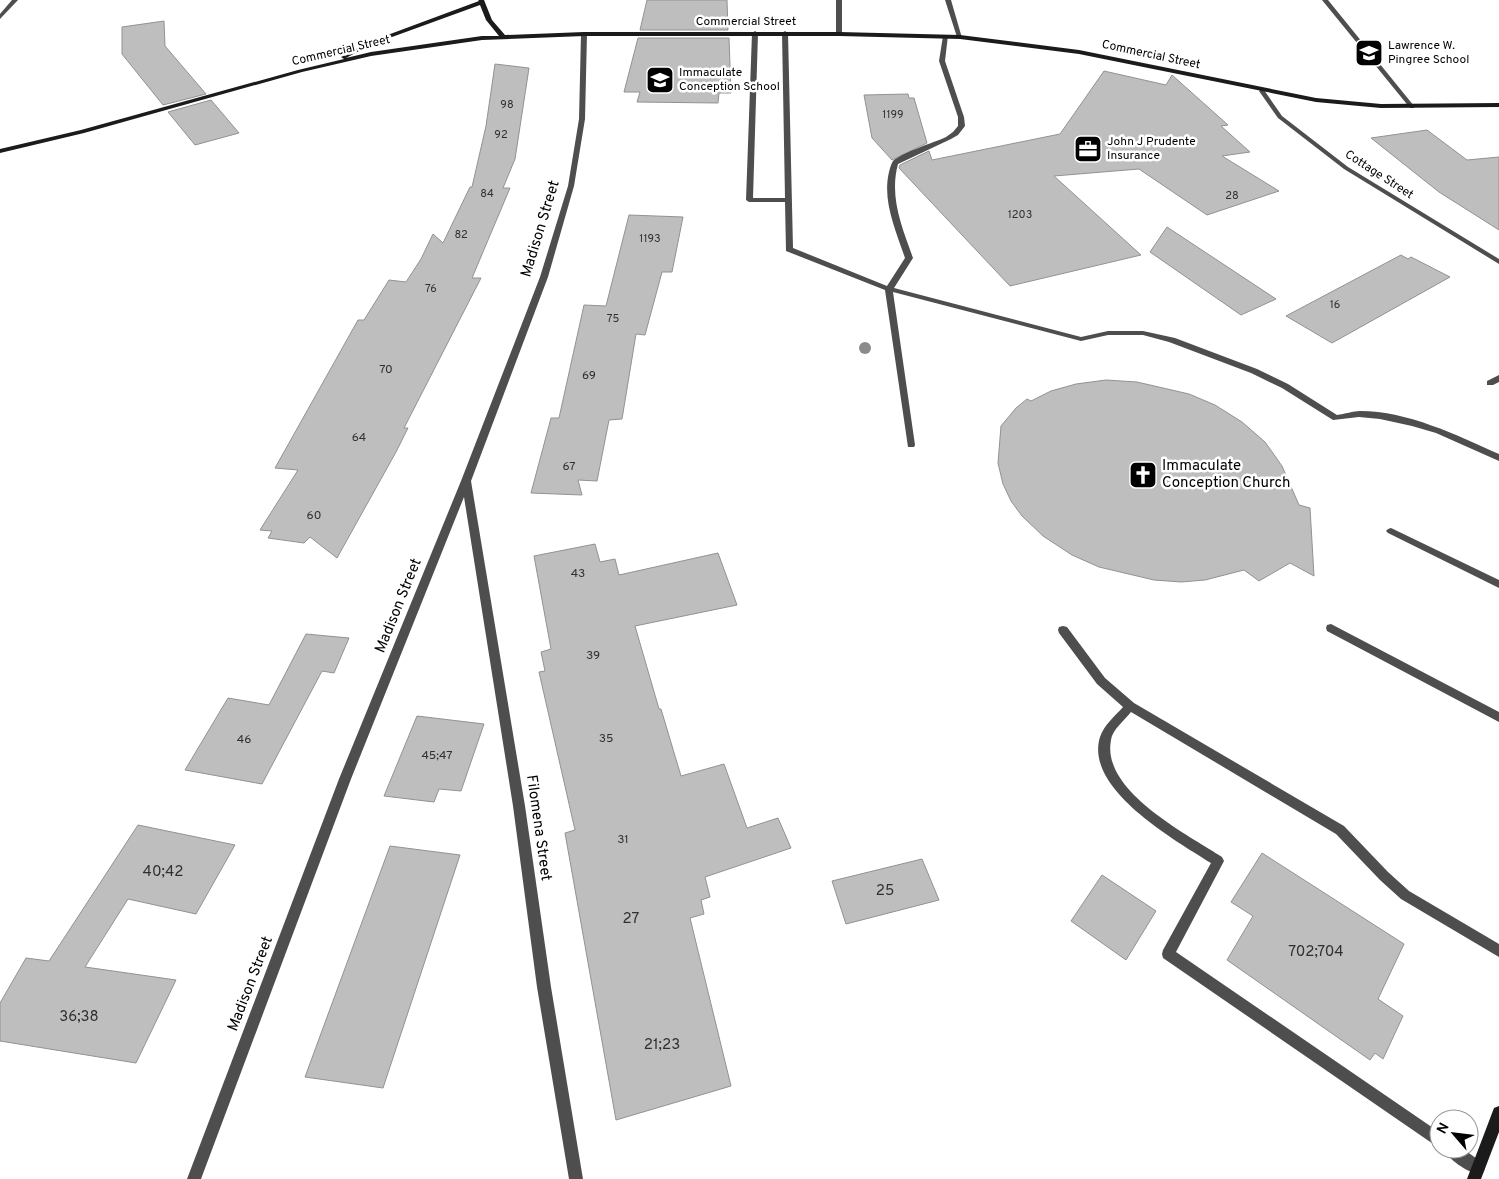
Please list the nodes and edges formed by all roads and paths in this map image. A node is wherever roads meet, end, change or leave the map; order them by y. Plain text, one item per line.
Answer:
1 (15, 0) edge
2 (839, 0) edge
3 (948, 0) edge
4 (1324, 0) edge
5 (482, 1) edge
6 (0, 17) edge
7 (755, 33) junction
8 (785, 33) junction
9 (584, 34) junction
10 (839, 34) junction
11 (946, 36) junction
12 (503, 37) junction
13 (960, 37) junction
14 (334, 62) junction
15 (1262, 91) junction
16 (1499, 105) edge
17 (1412, 107) junction
18 (0, 151) edge
19 (789, 200) junction
20 (1499, 262) edge
21 (889, 289) junction
22 (1499, 378) edge
23 (1490, 384) dead end
24 (911, 445) dead end
25 (1499, 458) edge
26 (466, 481) junction
27 (1391, 532) dead end
28 (1499, 584) edge
29 (1331, 628) dead end
30 (1063, 630) dead end
31 (1130, 706) junction
32 (1499, 717) edge
33 (1499, 951) edge
34 (1499, 1113) edge
35 (1429, 1134) edge
36 (1461, 1159) edge
37 (1476, 1174) edge
38 (194, 1179) edge
39 (576, 1179) edge

1 - 6 street
2 - 10 street
3 - 13 street
4 - 17 street
5 - 12 main road
5 - 14 main road
7 - 8 main road, Commercial Street
7 - 9 main road, Commercial Street
7 - 19 street
8 - 10 main road, Commercial Street
8 - 19 street
9 - 12 main road, Commercial Street
9 - 26 street, Madison Street
10 - 11 main road, Commercial Street
11 - 13 main road, Commercial Street
11 - 21 street
12 - 14 main road, Commercial Street
13 - 15 main road, Commercial Street
14 - 18 main road, Commercial Street
15 - 17 main road, Commercial Street
15 - 20 street, Cottage Street
16 - 17 main road, Commercial Street
19 - 21 street
21 - 24 street
21 - 25 street
22 - 23 street
26 - 38 street, Madison Street
26 - 39 street, Filomena Street
27 - 28 street
29 - 32 street
30 - 31 street
31 - 33 street
31 - 35 street
34 - 37 main road
36 - 37 street

